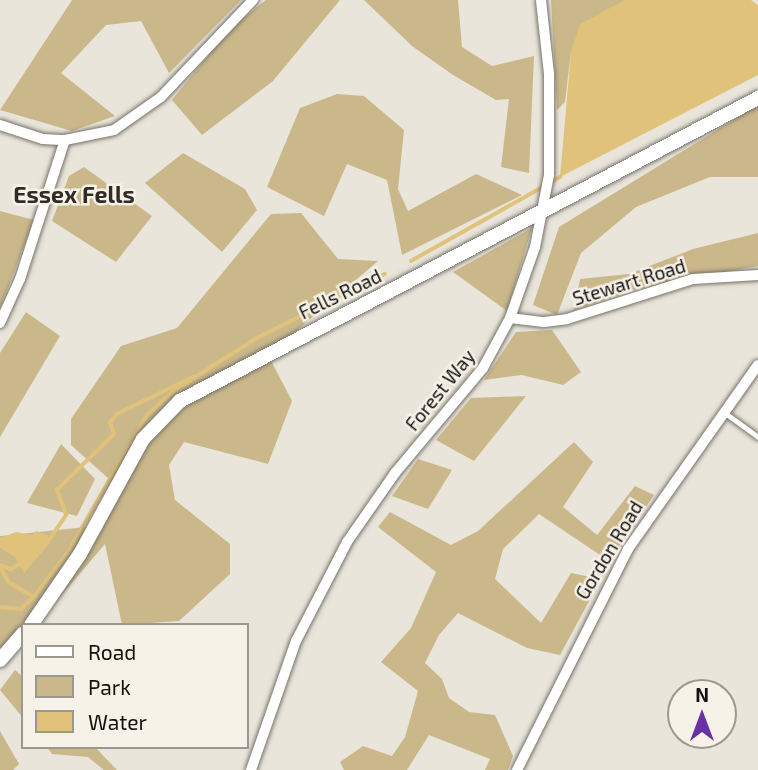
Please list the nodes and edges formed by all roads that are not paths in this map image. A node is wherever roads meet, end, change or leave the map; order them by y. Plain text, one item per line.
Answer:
1 (253, 0) edge
2 (541, 0) edge
3 (758, 98) edge
4 (0, 125) edge
5 (65, 140) junction
6 (543, 212) junction
7 (758, 275) edge
8 (510, 318) junction
9 (0, 323) edge
10 (758, 365) edge
11 (722, 411) junction
12 (758, 437) edge
13 (31, 623) edge
14 (21, 636) edge
15 (0, 660) edge
16 (251, 770) edge
17 (517, 770) edge

1 - 5 street
2 - 6 street, Forest Way
3 - 6 street, Fells Road
4 - 5 street
5 - 9 street
6 - 8 street, Forest Way
6 - 13 street, Fells Road
7 - 8 street, Stewart Road
8 - 16 street, Forest Way
10 - 11 street, Gordon Road
11 - 12 lane
11 - 17 street, Gordon Road
14 - 15 street

